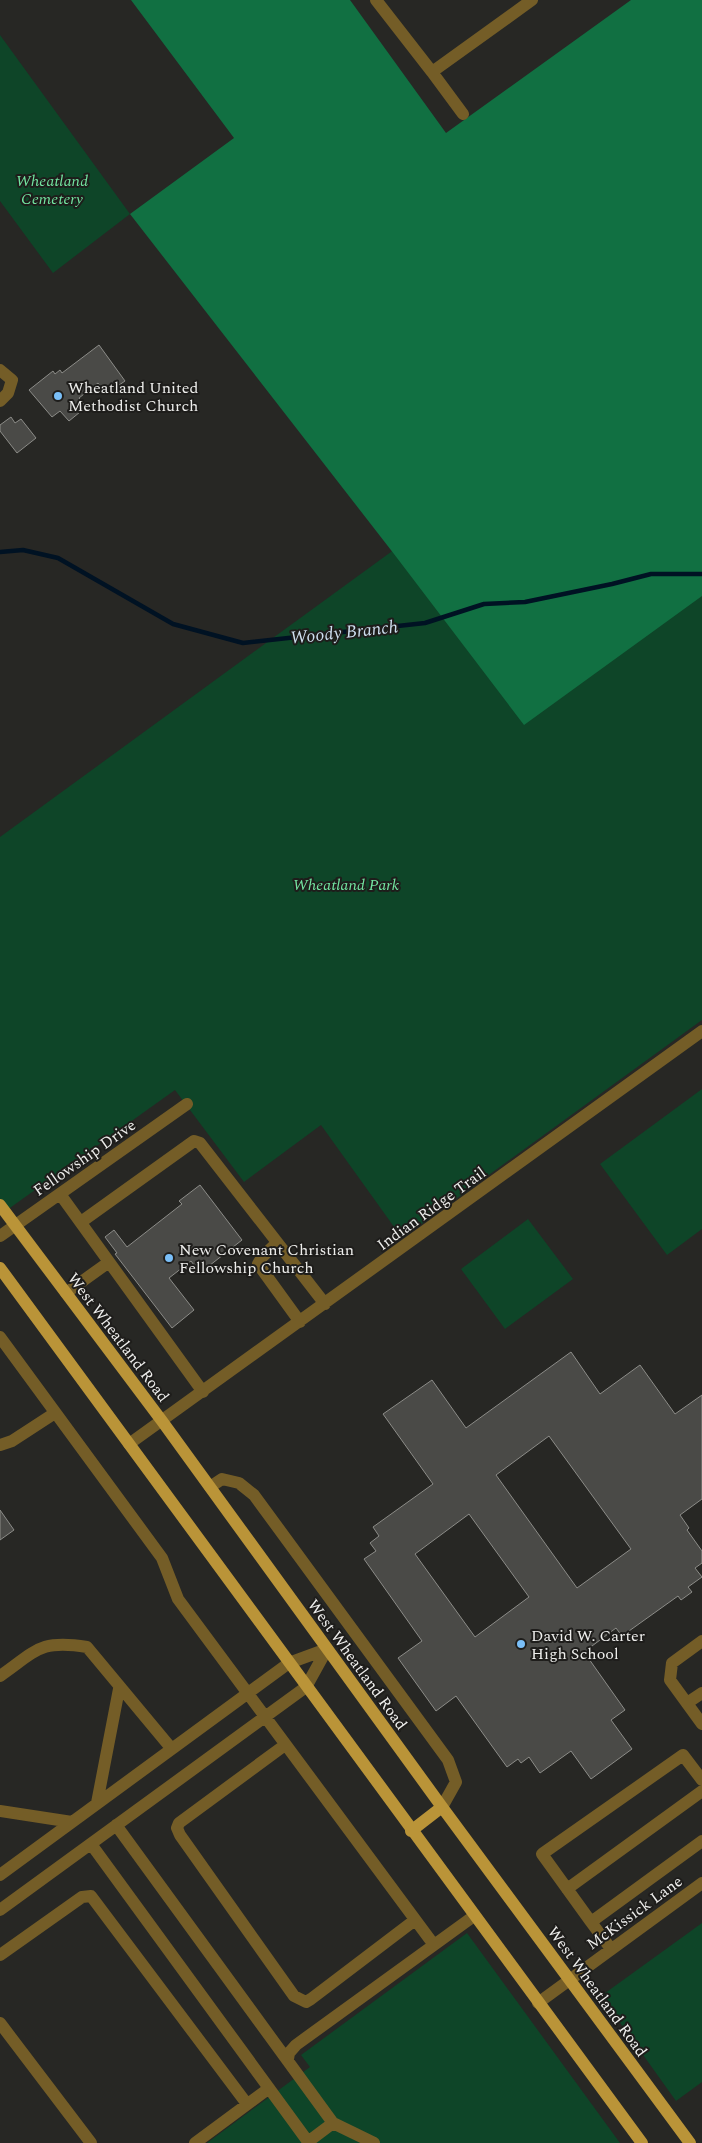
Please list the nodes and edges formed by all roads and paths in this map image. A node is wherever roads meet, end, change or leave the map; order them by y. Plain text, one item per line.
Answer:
1 (376, 0) edge
2 (532, 0) edge
3 (432, 72) junction
4 (462, 114) dead end
5 (0, 370) edge
6 (0, 401) edge
7 (702, 1031) edge
8 (187, 1104) dead end
9 (60, 1194) junction
10 (0, 1205) edge
11 (81, 1222) junction
12 (15, 1225) junction
13 (0, 1236) edge
14 (277, 1243) junction
15 (110, 1262) junction
16 (0, 1268) edge
17 (66, 1293) junction
18 (325, 1304) junction
19 (300, 1322) junction
20 (0, 1337) edge
21 (203, 1392) junction
22 (55, 1413) junction
23 (162, 1421) junction
24 (129, 1444) junction
25 (0, 1445) edge
26 (210, 1487) junction
27 (702, 1641) edge
28 (327, 1649) junction
29 (289, 1663) junction
30 (0, 1676) edge
31 (306, 1687) junction
32 (120, 1689) junction
33 (702, 1693) edge
34 (247, 1694) junction
35 (687, 1703) junction
36 (264, 1718) junction
37 (702, 1724) edge
38 (285, 1745) junction
39 (171, 1748) junction
40 (702, 1780) edge
41 (702, 1791) edge
42 (98, 1803) junction
43 (442, 1808) junction
44 (0, 1811) edge
45 (72, 1822) junction
46 (116, 1825) junction
47 (412, 1831) junction
48 (702, 1841) edge
49 (91, 1844) junction
50 (0, 1875) edge
51 (702, 1883) edge
52 (567, 1889) junction
53 (0, 1910) edge
54 (474, 1916) junction
55 (416, 1920) junction
56 (591, 1922) junction
57 (434, 1945) junction
58 (611, 1949) junction
59 (0, 1955) edge
60 (570, 1979) junction
61 (538, 2003) junction
62 (0, 2023) edge
63 (288, 2060) junction
64 (268, 2089) junction
65 (247, 2104) junction
66 (333, 2123) junction
67 (309, 2142) edge
68 (91, 2143) edge
69 (195, 2143) edge
70 (374, 2143) edge
71 (642, 2143) edge
72 (690, 2143) edge

1 - 3 street
2 - 3 street
3 - 4 street
5 - 6 street
7 - 18 street, Indian Ridge Trail
8 - 9 street, Fellowship Drive
9 - 11 street
9 - 12 street, Fellowship Drive
10 - 12 main road, West Wheatland Road
11 - 14 street
11 - 15 street
12 - 13 street, Fellowship Drive
12 - 17 main road, West Wheatland Road
14 - 18 street
14 - 19 street
15 - 17 street
15 - 21 street
16 - 24 main road
17 - 23 main road, West Wheatland Road
18 - 19 street, Indian Ridge Trail
19 - 21 street, Indian Ridge Trail
20 - 22 street
21 - 23 street, Indian Ridge Trail
22 - 25 street
22 - 34 street
23 - 24 street, Indian Ridge Trail
23 - 26 main road, West Wheatland Road
24 - 29 main road
26 - 28 main road, West Wheatland Road
26 - 43 street
27 - 35 street
28 - 29 street
28 - 31 street
28 - 43 main road, West Wheatland Road
29 - 31 main road
29 - 34 street
30 - 32 street
31 - 36 street
31 - 47 main road
32 - 39 street
32 - 42 street
33 - 35 street
34 - 36 street
34 - 39 street
35 - 37 street
36 - 38 street
36 - 46 street
38 - 55 street
38 - 55 street
39 - 42 street
40 - 52 street
41 - 52 street
42 - 45 street
43 - 47 main road
43 - 60 main road, West Wheatland Road
44 - 45 street
45 - 50 street
46 - 49 street
46 - 63 street
47 - 54 main road
48 - 56 street
49 - 53 street
49 - 64 street
51 - 58 street, McKissick Lane
52 - 56 street
54 - 57 street
54 - 61 main road
55 - 57 street
56 - 58 street
57 - 63 street
58 - 60 street, McKissick Lane
59 - 65 street
60 - 61 street, McKissick Lane
60 - 72 main road, West Wheatland Road
61 - 71 main road
62 - 68 street
63 - 66 street
64 - 65 street
64 - 67 street
65 - 69 street
66 - 67 street
66 - 70 street

